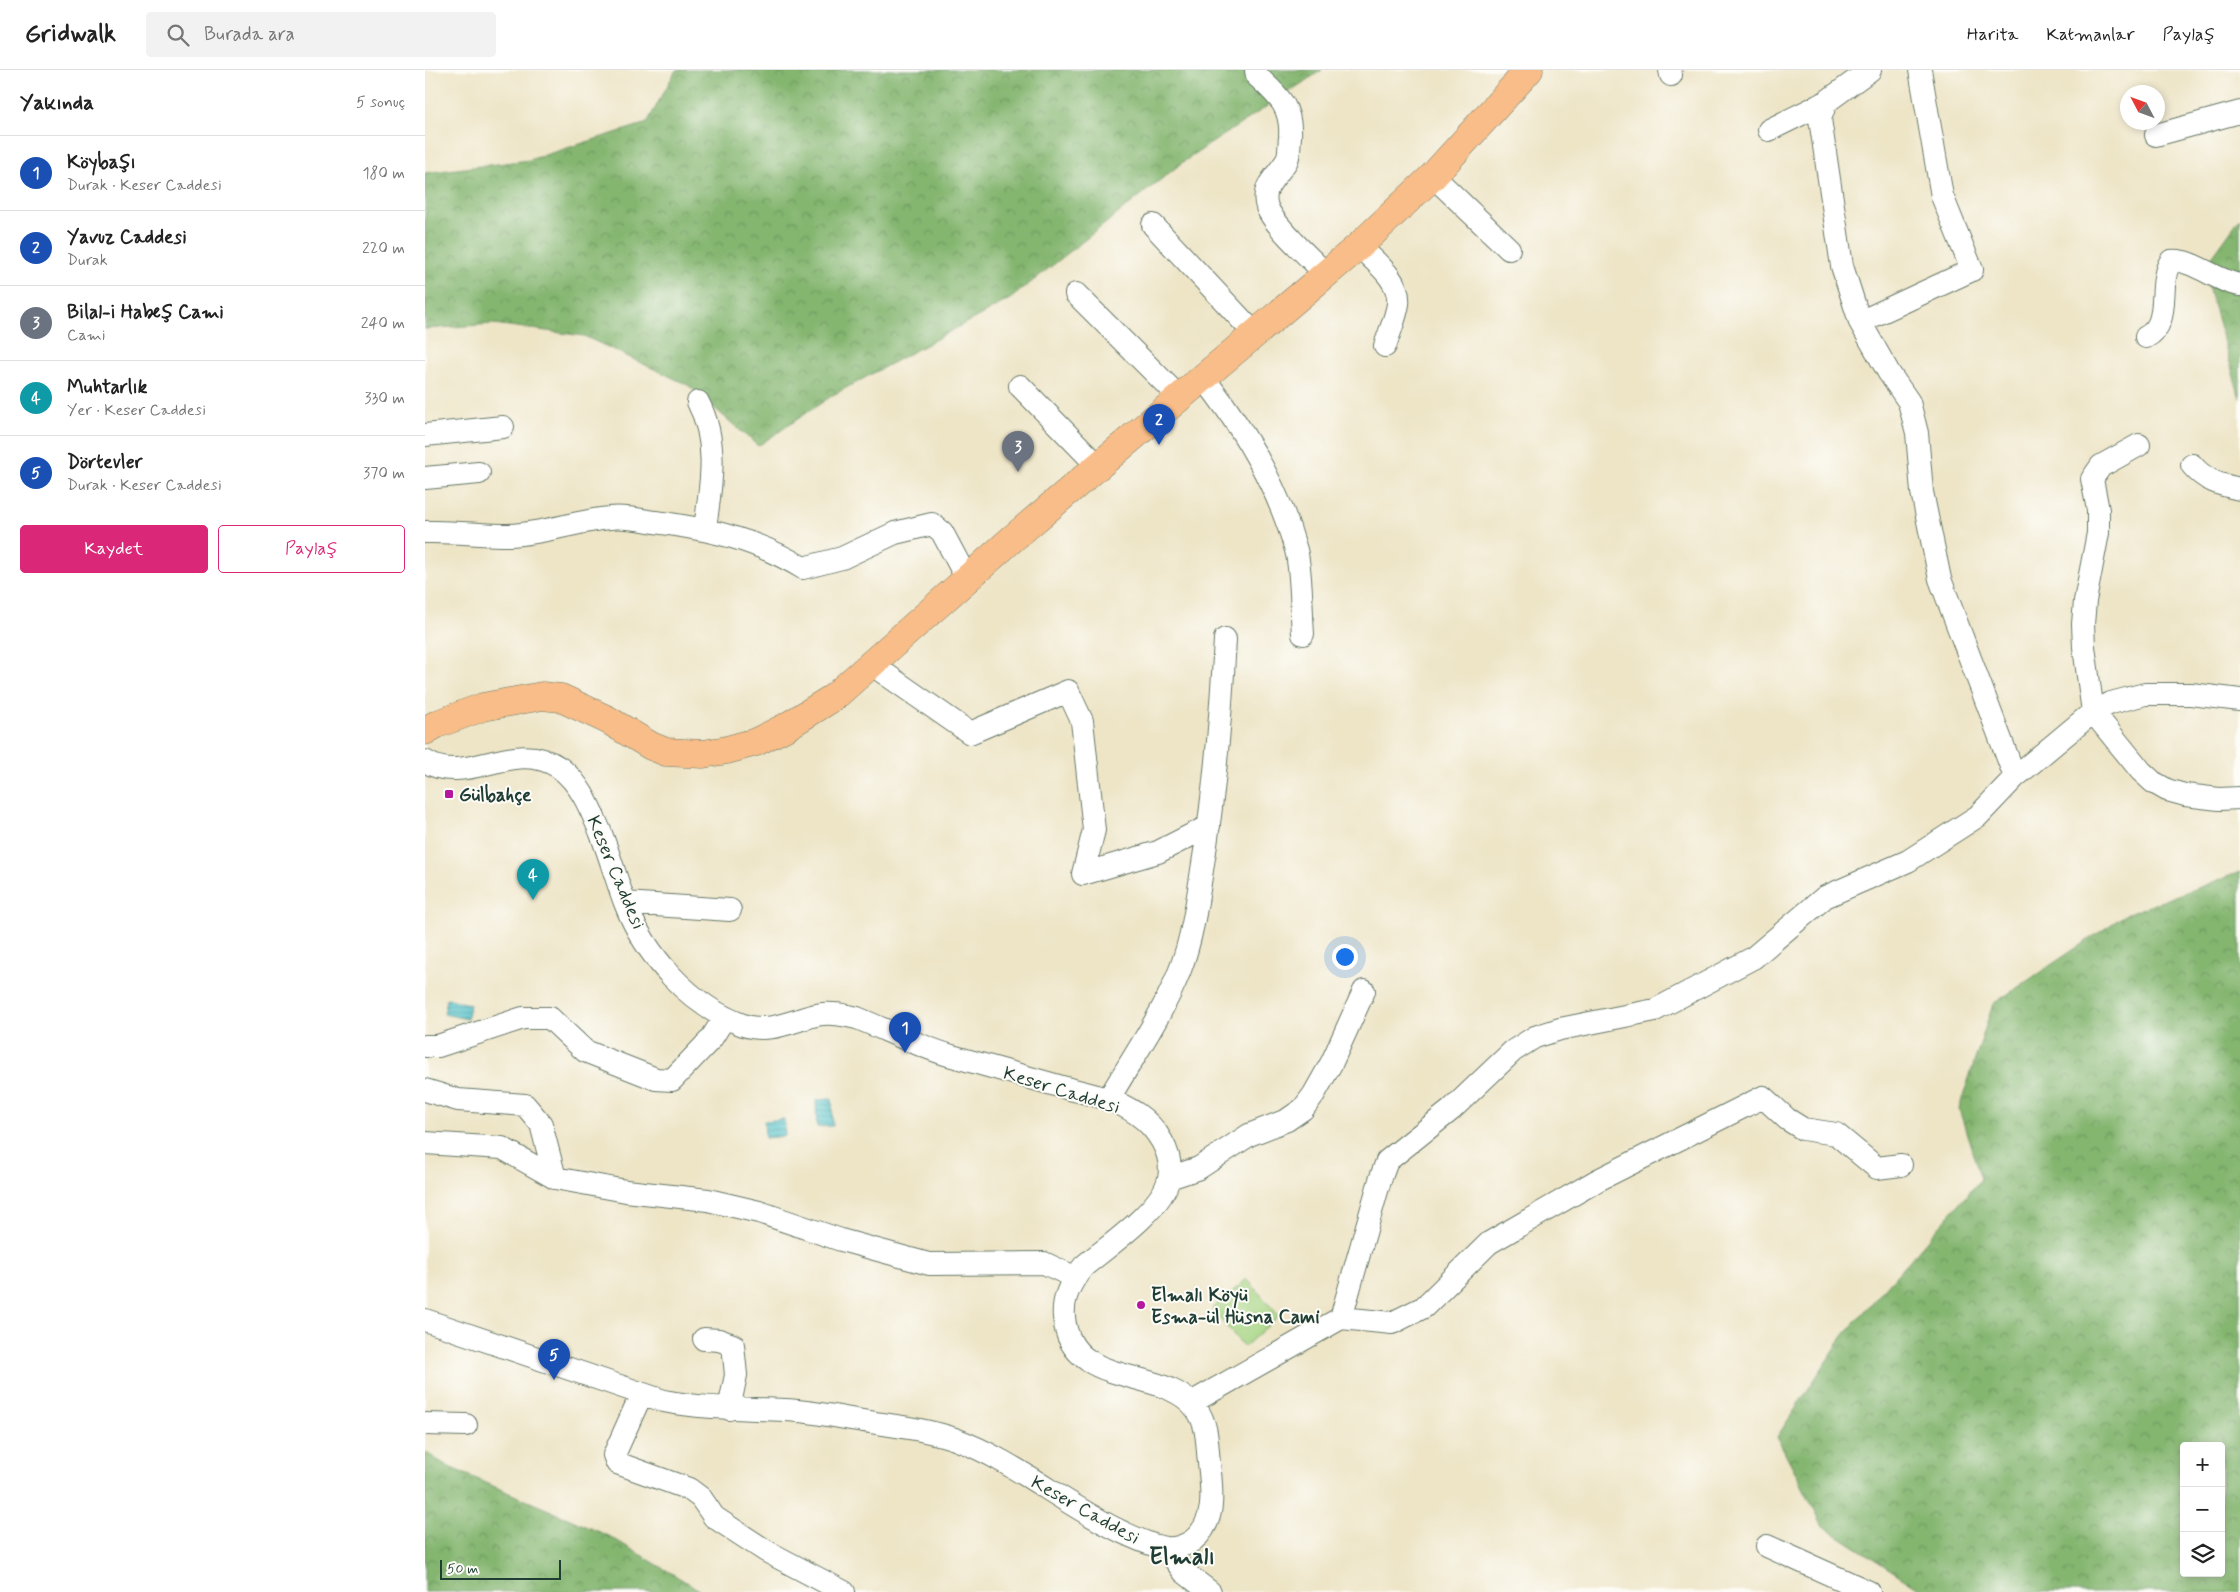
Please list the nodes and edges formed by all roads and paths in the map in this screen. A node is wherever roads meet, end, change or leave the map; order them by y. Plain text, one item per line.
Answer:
1 (1256, 70) edge
2 (1529, 70) edge
3 (1870, 70) edge
4 (1920, 70) edge
5 (1826, 102) junction
6 (2240, 112) edge
7 (1769, 130) dead end
8 (2156, 135) dead end
9 (1433, 176) junction
10 (1153, 225) dead end
11 (1359, 246) junction
12 (1509, 249) dead end
13 (1325, 274) junction
14 (2240, 285) edge
15 (1076, 294) dead end
16 (1860, 322) junction
17 (1255, 334) junction
18 (2146, 337) dead end
19 (1385, 346) dead end
20 (1203, 377) junction
21 (1020, 386) dead end
22 (1179, 397) junction
23 (698, 402) dead end
24 (503, 427) dead end
25 (425, 435) edge
26 (2139, 445) dead end
27 (2192, 465) dead end
28 (1097, 466) junction
29 (479, 473) dead end
30 (425, 478) edge
31 (2240, 489) edge
32 (705, 528) junction
33 (425, 532) edge
34 (967, 580) junction
35 (1303, 634) dead end
36 (1225, 639) dead end
37 (871, 664) junction
38 (2240, 700) edge
39 (2093, 712) junction
40 (425, 731) edge
41 (425, 761) edge
42 (2015, 777) junction
43 (2240, 798) edge
44 (1209, 826) junction
45 (625, 903) junction
46 (731, 910) dead end
47 (1364, 991) dead end
48 (725, 1017) junction
49 (425, 1046) edge
50 (425, 1090) edge
51 (1108, 1100) junction
52 (425, 1143) edge
53 (1901, 1165) dead end
54 (555, 1178) junction
55 (1169, 1178) junction
56 (1074, 1278) junction
57 (1341, 1318) junction
58 (425, 1320) edge
59 (704, 1339) dead end
60 (641, 1395) junction
61 (1191, 1403) junction
62 (729, 1409) junction
63 (425, 1424) edge
64 (466, 1425) dead end
65 (1767, 1546) dead end
66 (1166, 1548) junction
67 (1200, 1589) edge
68 (845, 1592) edge
69 (1869, 1592) edge

1 - 13 street
2 - 9 main road
3 - 5 street
4 - 16 street
5 - 7 street
5 - 16 street
6 - 8 street
9 - 11 main road
9 - 12 street
10 - 17 street
11 - 13 main road
11 - 19 street
13 - 17 main road
14 - 18 street
15 - 22 street
16 - 42 street
17 - 20 main road
20 - 22 main road
20 - 35 street
21 - 28 street
22 - 28 main road
23 - 32 street
24 - 25 street
26 - 39 street
27 - 31 street
28 - 34 main road
29 - 30 street
32 - 33 street
32 - 34 street
34 - 37 main road
36 - 44 street
37 - 40 main road
37 - 44 street
38 - 39 street
39 - 42 street
39 - 43 street
41 - 45 street, Keser Caddesi
42 - 57 street
44 - 51 street
45 - 46 street
45 - 48 street, Keser Caddesi
47 - 55 street
48 - 49 street
48 - 51 street, Keser Caddesi
50 - 54 street
51 - 55 street, Keser Caddesi
52 - 54 street
53 - 57 street
54 - 56 street
55 - 56 street
56 - 61 street
57 - 61 street
58 - 60 street, Keser Caddesi
59 - 62 street
60 - 62 street, Keser Caddesi
60 - 68 street
61 - 66 street
62 - 66 street, Keser Caddesi
63 - 64 street
65 - 69 street
66 - 67 street

